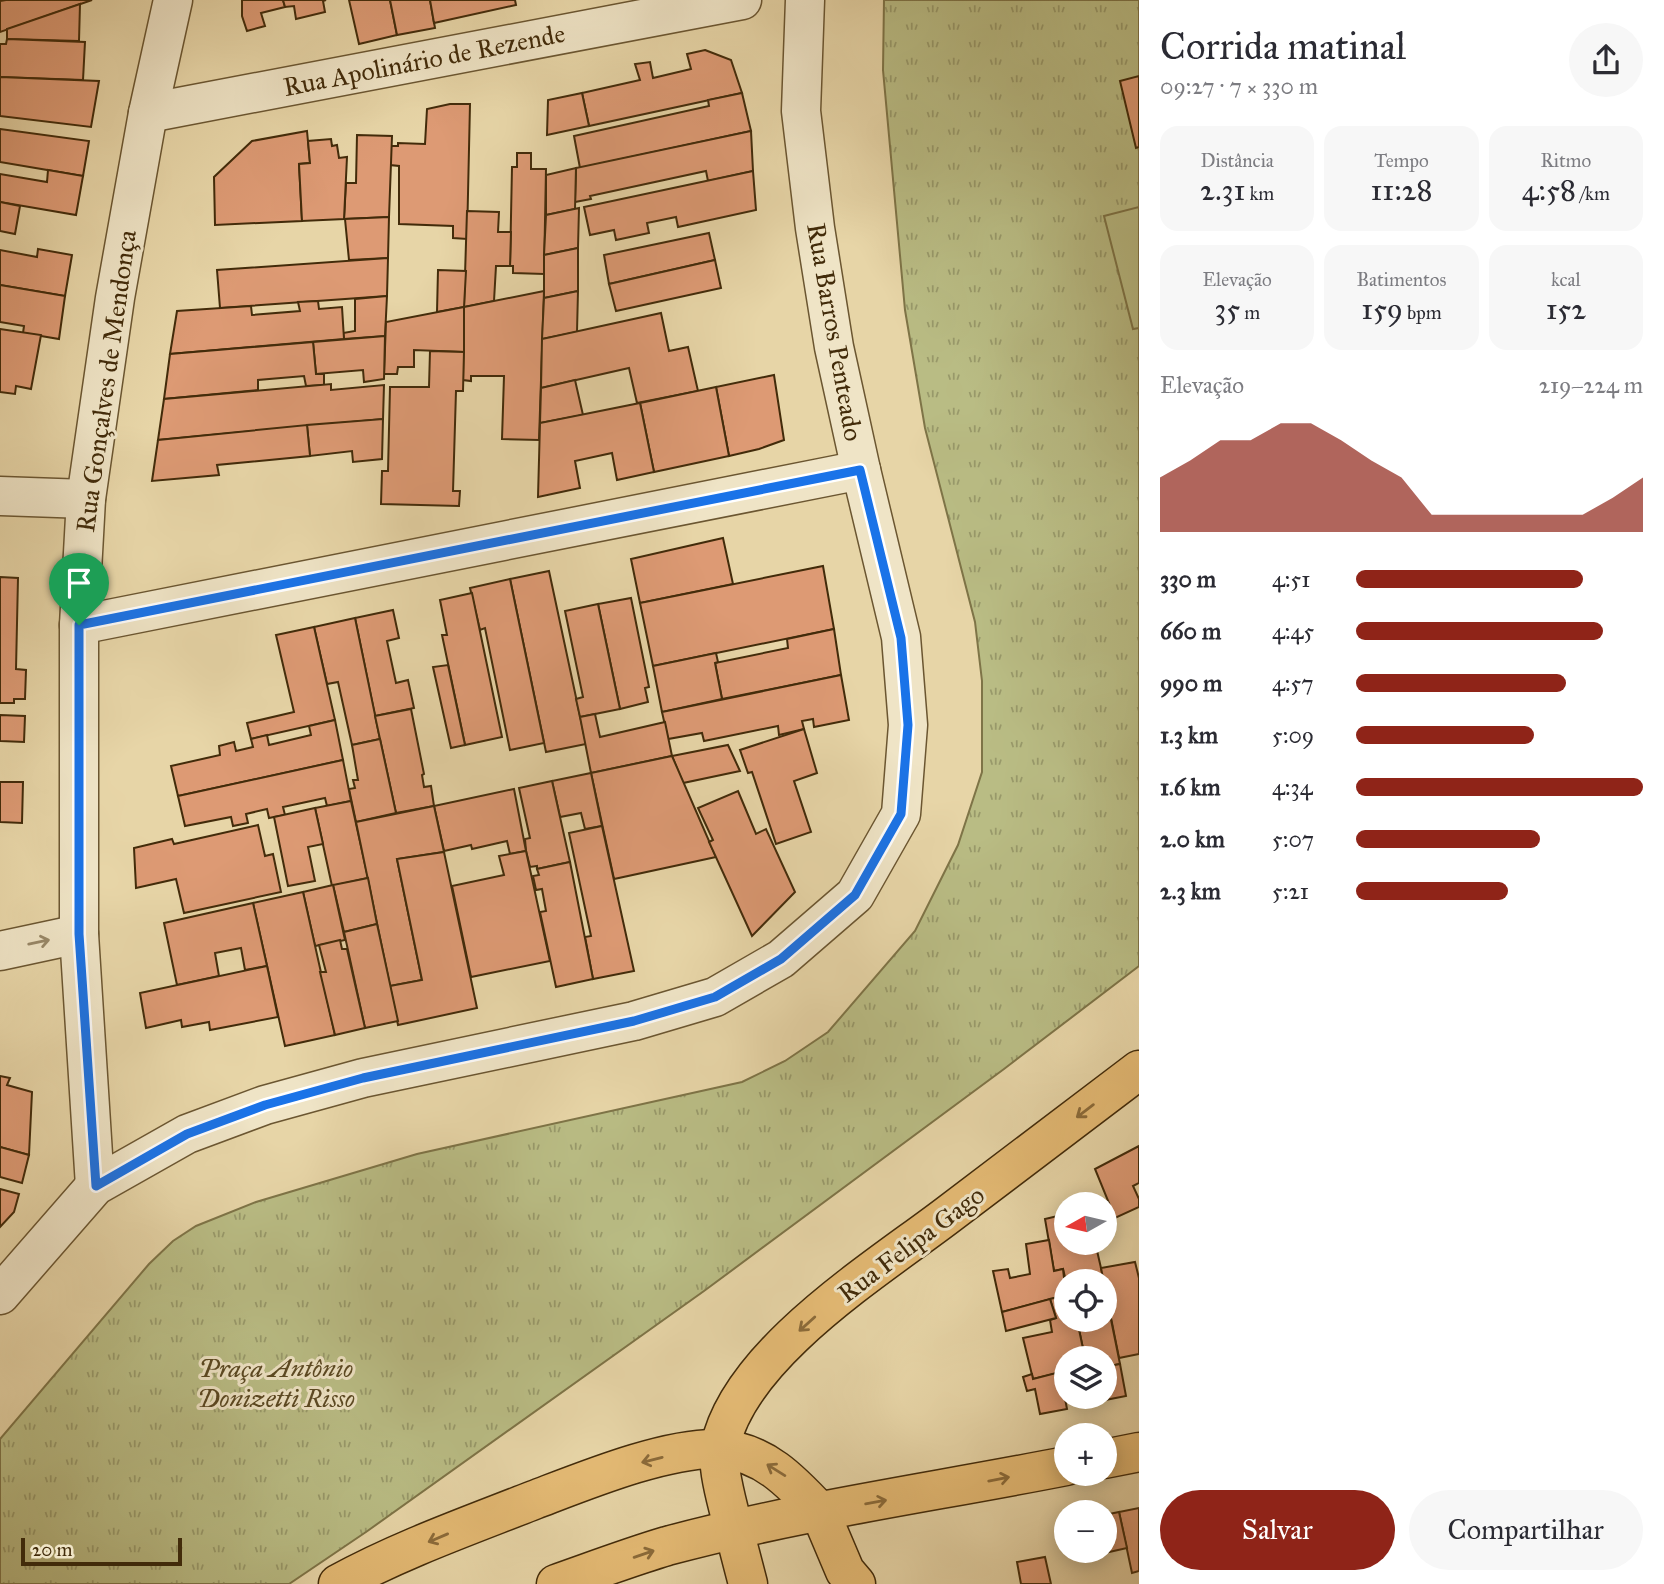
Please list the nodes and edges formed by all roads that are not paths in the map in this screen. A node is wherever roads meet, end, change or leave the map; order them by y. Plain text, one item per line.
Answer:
1 (173, 0) edge
2 (742, 0) edge
3 (805, 0) edge
4 (148, 113) junction
5 (860, 470) junction
6 (0, 496) edge
7 (86, 499) junction
8 (79, 625) junction
9 (79, 934) junction
10 (0, 951) edge
11 (1139, 1070) edge
12 (96, 1186) junction
13 (0, 1295) edge
14 (719, 1449) junction
15 (1139, 1452) edge
16 (1117, 1456) edge
17 (1054, 1468) edge
18 (820, 1512) junction
19 (734, 1530) junction
20 (338, 1584) edge
21 (556, 1584) edge
22 (748, 1584) edge
23 (856, 1584) edge

1 - 4 street, Rua Gonçalves de Mendonça
2 - 4 street, Rua Apolinário de Rezende
3 - 5 street, Rua Barros Penteado
4 - 7 street, Rua Gonçalves de Mendonça
5 - 8 street
5 - 12 street, Rua Barros Penteado
6 - 7 street
7 - 8 street, Rua Gonçalves de Mendonça
8 - 9 street, Rua Gonçalves de Mendonça
10 -> 9 street
9 - 12 street, Rua Gonçalves de Mendonça
11 -> 14 main road, Rua Felipa Gago
12 - 13 street, Rua Barros Penteado
18 -> 14 main road
14 - 19 main road
14 -> 20 main road
15 - 16 main road
18 -> 17 main road
18 - 19 main road
18 - 23 main road
21 -> 19 main road
19 - 22 main road

